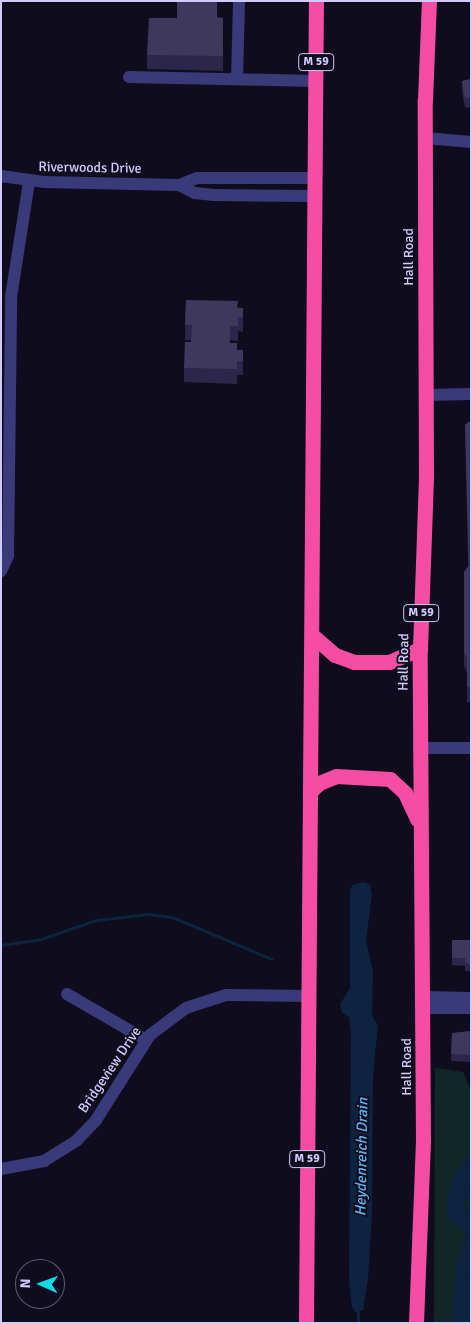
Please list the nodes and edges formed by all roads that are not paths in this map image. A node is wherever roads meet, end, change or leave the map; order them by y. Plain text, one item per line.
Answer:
1 (239, 1) edge
2 (316, 1) edge
3 (429, 1) edge
4 (129, 77) dead end
5 (237, 79) junction
6 (315, 80) junction
7 (426, 138) junction
8 (471, 142) edge
9 (1, 176) edge
10 (227, 177) junction
11 (314, 178) junction
12 (29, 182) junction
13 (179, 185) junction
14 (227, 196) junction
15 (314, 196) junction
16 (5, 334) edge
17 (471, 394) edge
18 (426, 395) junction
19 (2, 571) edge
20 (313, 636) junction
21 (420, 649) junction
22 (419, 748) junction
23 (471, 748) edge
24 (311, 792) junction
25 (419, 824) junction
26 (67, 994) dead end
27 (308, 996) junction
28 (471, 998) edge
29 (424, 1003) junction
30 (471, 1008) edge
31 (146, 1040) junction
32 (1, 1169) edge
33 (306, 1323) edge
34 (416, 1323) edge

1 - 5 street
2 - 6 highway, M 59
3 - 7 highway, Hall Road / M 59
4 - 5 street
5 - 6 street
6 - 11 highway, M 59
7 - 8 street
7 - 18 highway, Hall Road / M 59
9 - 12 street, Riverwoods Drive
10 - 11 street, Riverwoods Drive
10 - 13 street, Riverwoods Drive
10 - 14 street
11 - 15 highway, M 59
12 - 13 street, Riverwoods Drive
12 - 16 street
13 - 14 street, Riverwoods Drive
14 - 15 street, Riverwoods Drive
15 - 20 highway, M 59
16 - 19 street
17 - 18 street
18 - 21 highway, Hall Road / M 59
20 - 21 highway
20 - 24 highway, M 59
21 - 22 highway, Hall Road / M 59
22 - 23 street
22 - 25 highway, Hall Road / M 59
24 - 25 highway
24 - 27 highway, M 59
25 - 29 highway, Hall Road / M 59
26 - 31 street
27 - 31 street, Bridgeview Drive
27 - 33 highway, M 59
28 - 29 street
29 - 30 street
29 - 34 highway, Hall Road / M 59
31 - 32 street, Bridgeview Drive

